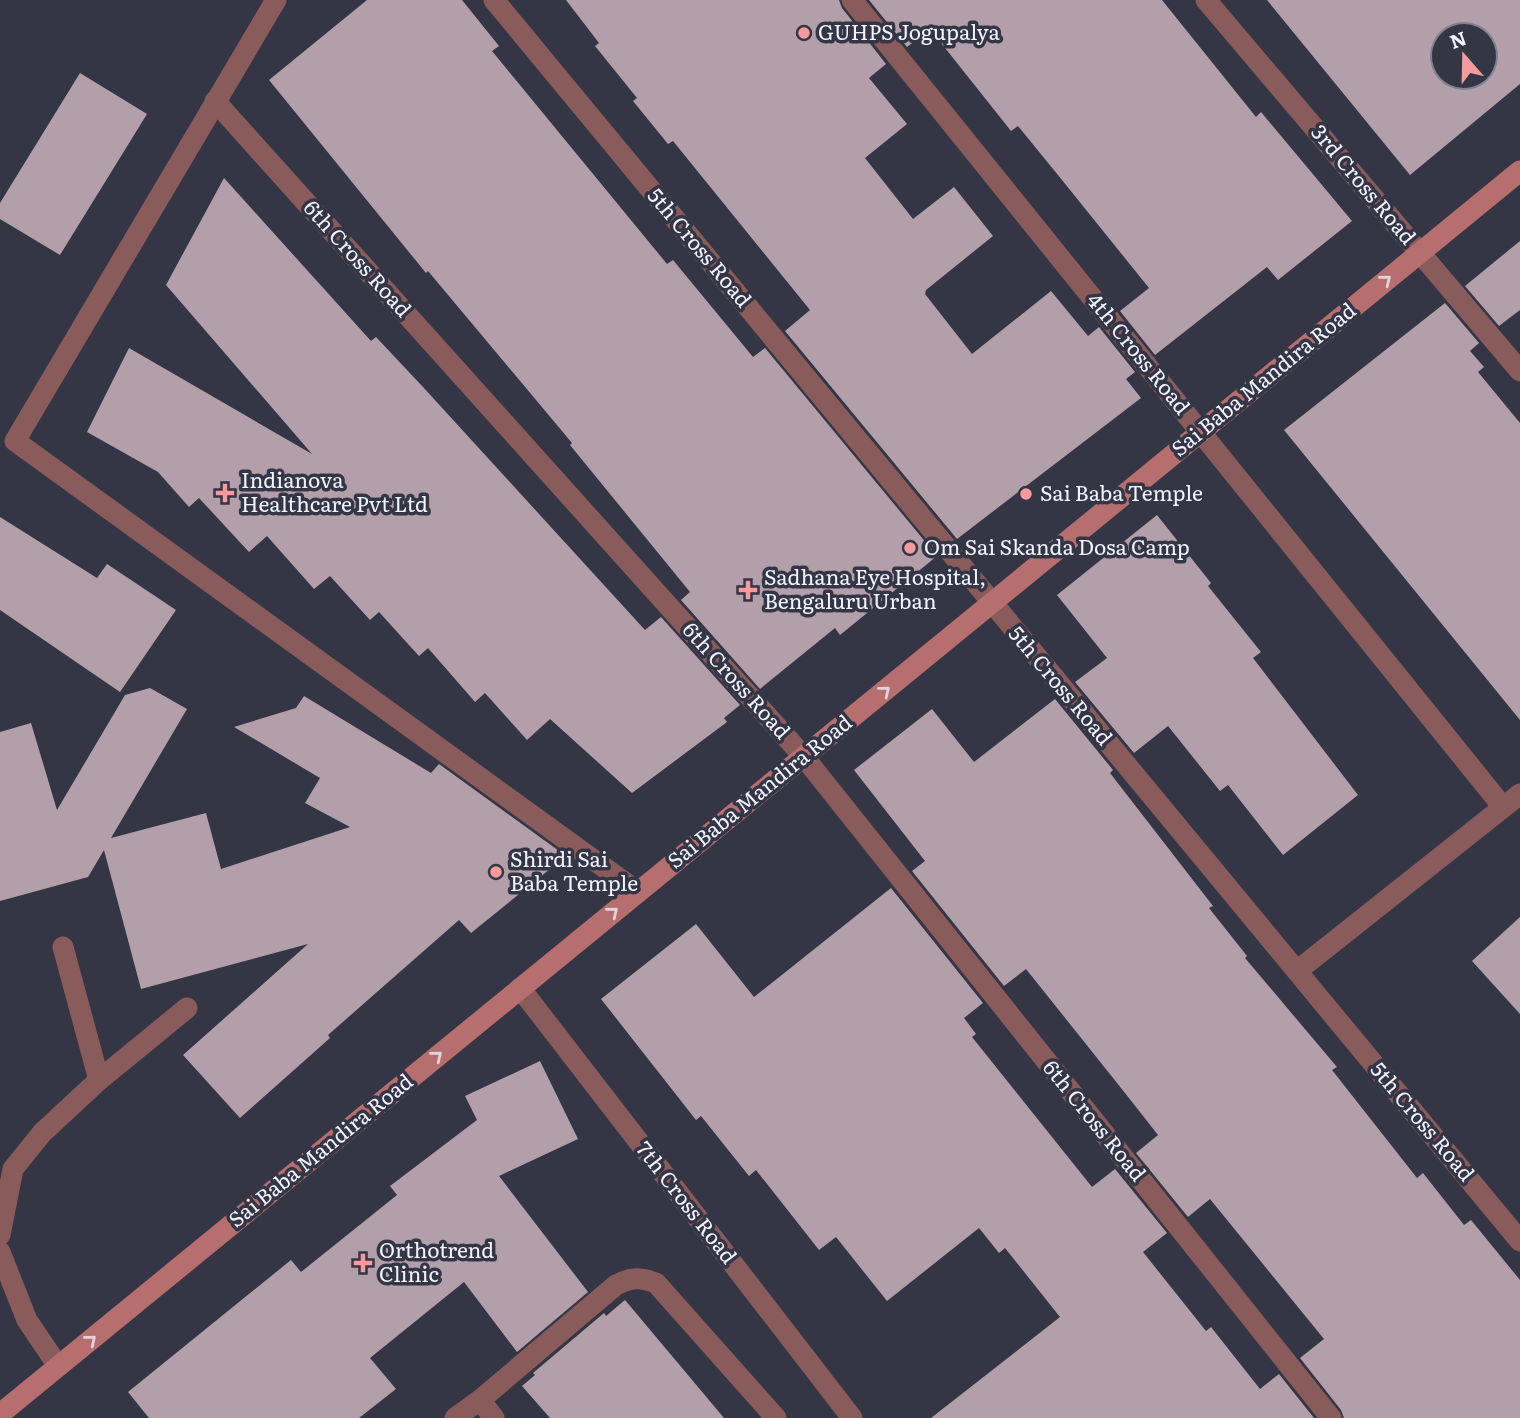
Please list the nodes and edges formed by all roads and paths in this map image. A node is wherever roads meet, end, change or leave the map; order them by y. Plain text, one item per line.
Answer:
1 (276, 0) edge
2 (494, 0) edge
3 (852, 0) edge
4 (1206, 0) edge
5 (215, 101) junction
6 (1520, 171) edge
7 (1420, 253) junction
8 (1520, 370) edge
9 (1201, 432) junction
10 (992, 603) junction
11 (804, 757) junction
12 (1512, 800) edge
13 (638, 892) junction
14 (63, 947) dead end
15 (1297, 971) junction
16 (520, 988) junction
17 (187, 1008) dead end
18 (99, 1080) junction
19 (0, 1235) edge
20 (1518, 1236) edge
21 (0, 1252) edge
22 (58, 1366) junction
23 (480, 1400) junction
24 (0, 1414) edge
25 (455, 1418) edge
26 (494, 1418) edge
27 (776, 1418) edge
28 (852, 1418) edge
29 (1331, 1418) edge

1 - 5 street
2 - 10 street, 5th Cross Road
3 - 9 street, 4th Cross Road
4 - 7 street, 3rd Cross Road
5 - 11 street, 6th Cross Road
5 - 13 street
6 - 7 street, Sai Baba Mandira Road
7 - 8 street, 3rd Cross Road
9 -> 7 street, Sai Baba Mandira Road
9 - 10 street, Sai Baba Mandira Road
9 - 12 street, 4th Cross Road
11 -> 10 street, Sai Baba Mandira Road
10 - 15 street, 5th Cross Road
11 - 13 street, Sai Baba Mandira Road
11 - 29 street, 6th Cross Road
12 - 15 street
16 -> 13 street, Sai Baba Mandira Road
14 - 18 street
15 - 20 street, 5th Cross Road
22 -> 16 street, Sai Baba Mandira Road
16 - 28 street, 7th Cross Road
17 - 18 street
18 - 19 street
21 - 22 street
22 - 24 street, Sai Baba Mandira Road
23 - 25 street
23 - 26 street
23 - 27 street

